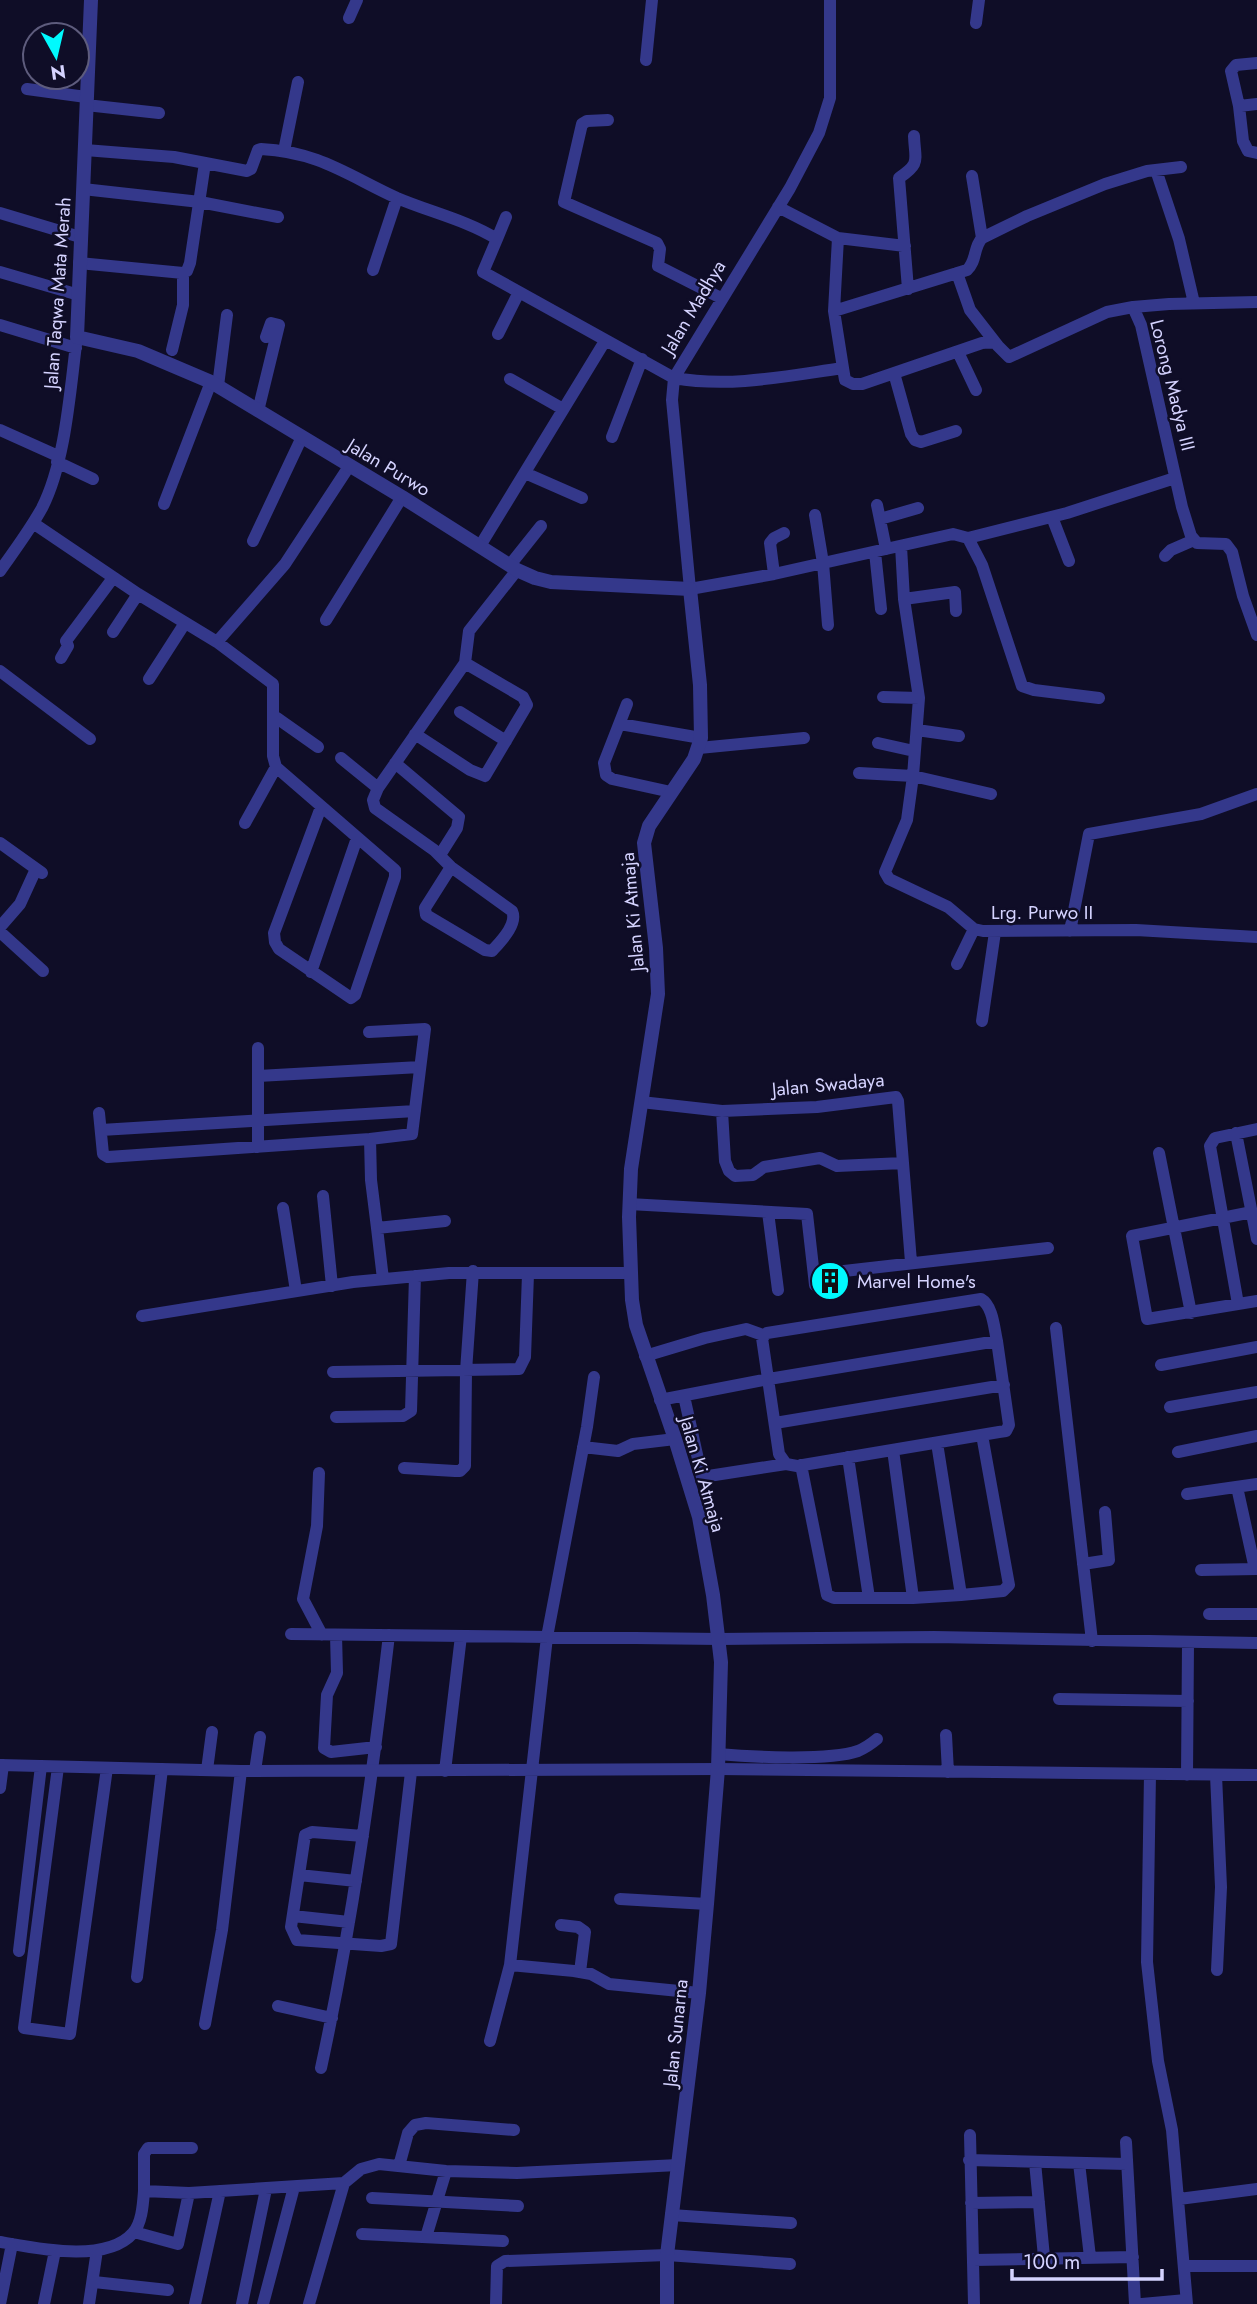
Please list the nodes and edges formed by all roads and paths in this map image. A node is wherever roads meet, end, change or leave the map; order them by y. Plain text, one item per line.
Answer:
1 (91, 0) edge
2 (357, 0) edge
3 (652, 0) edge
4 (830, 0) edge
5 (979, 0) edge
6 (349, 18) dead end
7 (976, 23) dead end
8 (646, 60) dead end
9 (1257, 63) edge
10 (298, 82) dead end
11 (37, 91) edge
12 (86, 101) junction
13 (1257, 104) edge
14 (1239, 106) junction
15 (159, 113) dead end
16 (608, 120) dead end
17 (914, 135) dead end
18 (85, 150) junction
19 (284, 151) junction
20 (1257, 153) edge
21 (205, 163) junction
22 (1181, 167) dead end
23 (1156, 170) junction
24 (972, 176) dead end
25 (83, 189) junction
26 (397, 198) junction
27 (200, 202) junction
28 (778, 207) junction
29 (0, 213) edge
30 (278, 217) dead end
31 (506, 217) dead end
32 (80, 237) junction
33 (838, 238) junction
34 (497, 239) junction
35 (982, 239) junction
36 (905, 246) junction
37 (79, 263) junction
38 (373, 271) dead end
39 (0, 272) edge
40 (183, 273) junction
41 (957, 273) junction
42 (908, 289) junction
43 (519, 292) junction
44 (79, 295) junction
45 (721, 298) junction
46 (1257, 302) edge
47 (1194, 303) junction
48 (1133, 307) junction
49 (834, 311) junction
50 (227, 315) dead end
51 (0, 325) edge
52 (498, 334) dead end
53 (266, 337) dead end
54 (605, 341) junction
55 (995, 342) junction
56 (76, 343) junction
57 (172, 350) dead end
58 (958, 352) junction
59 (642, 359) junction
60 (843, 368) junction
61 (894, 373) junction
62 (674, 377) junction
63 (510, 379) dead end
64 (214, 384) junction
65 (976, 390) dead end
66 (563, 409) junction
67 (258, 411) junction
68 (0, 430) edge
69 (956, 431) dead end
70 (612, 436) dead end
71 (302, 438) junction
72 (58, 459) junction
73 (350, 466) junction
74 (525, 473) junction
75 (1175, 478) junction
76 (93, 479) dead end
77 (402, 497) junction
78 (582, 498) dead end
79 (164, 504) dead end
80 (877, 505) dead end
81 (918, 508) dead end
82 (815, 515) dead end
83 (1052, 517) junction
84 (880, 519) junction
85 (33, 523) junction
86 (541, 526) dead end
87 (784, 533) dead end
88 (968, 538) junction
89 (253, 541) dead end
90 (1194, 541) junction
91 (480, 546) junction
92 (901, 546) junction
93 (880, 550) junction
94 (6, 551) edge
95 (1165, 556) dead end
96 (1069, 561) dead end
97 (823, 563) junction
98 (514, 567) junction
99 (0, 571) edge
100 (774, 574) junction
101 (114, 578) junction
102 (690, 589) junction
103 (138, 594) junction
104 (904, 599) junction
105 (881, 609) dead end
106 (956, 611) dead end
107 (326, 620) dead end
108 (185, 623) junction
109 (828, 625) dead end
110 (113, 632) dead end
111 (1257, 635) edge
112 (217, 642) junction
113 (61, 658) dead end
114 (465, 663) junction
115 (0, 671) edge
116 (149, 679) dead end
117 (883, 697) dead end
118 (919, 698) junction
119 (1098, 698) dead end
120 (627, 704) dead end
121 (460, 712) dead end
122 (274, 716) junction
123 (620, 724) junction
124 (917, 730) junction
125 (415, 734) junction
126 (960, 736) dead end
127 (90, 738) dead end
128 (804, 738) dead end
129 (506, 741) junction
130 (700, 743) junction
131 (878, 743) dead end
132 (318, 747) dead end
133 (914, 751) junction
134 (341, 758) dead end
135 (395, 763) junction
136 (276, 767) junction
137 (859, 773) dead end
138 (913, 776) junction
139 (378, 788) junction
140 (671, 792) junction
141 (991, 794) dead end
142 (1257, 794) edge
143 (321, 807) junction
144 (245, 823) dead end
145 (357, 838) junction
146 (0, 843) edge
147 (440, 855) junction
148 (451, 867) junction
149 (0, 929) edge
150 (974, 929) junction
151 (1070, 931) junction
152 (995, 932) junction
153 (1257, 937) edge
154 (957, 964) dead end
155 (43, 971) dead end
156 (311, 972) junction
157 (982, 1021) dead end
158 (369, 1032) dead end
159 (258, 1048) dead end
160 (420, 1067) junction
161 (258, 1076) junction
162 (641, 1102) junction
163 (415, 1111) junction
164 (722, 1111) junction
165 (99, 1113) dead end
166 (258, 1120) junction
167 (1257, 1129) edge
168 (101, 1130) junction
169 (1236, 1133) junction
170 (370, 1139) junction
171 (258, 1147) junction
172 (1159, 1153) dead end
173 (903, 1163) junction
174 (323, 1196) dead end
175 (629, 1204) junction
176 (283, 1208) dead end
177 (768, 1212) junction
178 (1252, 1212) junction
179 (1224, 1216) junction
180 (445, 1221) dead end
181 (1173, 1227) junction
182 (377, 1228) junction
183 (1257, 1239) edge
184 (1048, 1248) dead end
185 (911, 1262) junction
186 (472, 1271) junction
187 (844, 1271) dead end
188 (528, 1273) junction
189 (631, 1273) junction
190 (415, 1276) junction
191 (383, 1279) junction
192 (816, 1285) dead end
193 (332, 1286) junction
194 (778, 1290) dead end
195 (296, 1291) junction
196 (1257, 1301) edge
197 (1238, 1304) junction
198 (1191, 1313) junction
199 (142, 1315) dead end
200 (1056, 1328) dead end
201 (763, 1335) junction
202 (997, 1341) junction
203 (1257, 1347) edge
204 (645, 1356) junction
205 (1161, 1365) dead end
206 (411, 1369) junction
207 (466, 1371) junction
208 (333, 1372) dead end
209 (594, 1377) dead end
210 (769, 1379) junction
211 (1004, 1385) junction
212 (1257, 1392) edge
213 (684, 1396) junction
214 (660, 1400) junction
215 (1170, 1407) dead end
216 (335, 1417) dead end
217 (775, 1423) junction
218 (982, 1435) junction
219 (1257, 1436) edge
220 (676, 1439) junction
221 (937, 1443) junction
222 (583, 1447) junction
223 (893, 1450) junction
224 (1178, 1452) dead end
225 (848, 1457) junction
226 (786, 1464) junction
227 (802, 1465) junction
228 (404, 1468) dead end
229 (319, 1473) dead end
230 (1257, 1484) edge
231 (1237, 1487) junction
232 (1187, 1494) dead end
233 (1105, 1512) dead end
234 (1083, 1564) junction
235 (1256, 1569) edge
236 (1201, 1570) dead end
237 (961, 1595) junction
238 (869, 1598) junction
239 (913, 1598) junction
240 (1209, 1614) dead end
241 (1257, 1614) edge
242 (291, 1634) dead end
243 (329, 1634) junction
244 (389, 1635) junction
245 (461, 1636) junction
246 (547, 1637) junction
247 (720, 1639) junction
248 (1092, 1642) junction
249 (1257, 1643) edge
250 (1188, 1644) junction
251 (1059, 1699) dead end
252 (1188, 1701) junction
253 (946, 1735) dead end
254 (211, 1738) dead end
255 (877, 1739) dead end
256 (259, 1740) dead end
257 (374, 1759) junction
258 (718, 1762) junction
259 (446, 1764) junction
260 (534, 1764) junction
261 (947, 1764) junction
262 (1, 1765) edge
263 (41, 1766) junction
264 (1186, 1766) junction
265 (58, 1767) junction
266 (207, 1767) junction
267 (255, 1767) junction
268 (107, 1768) junction
269 (162, 1769) junction
270 (241, 1771) junction
271 (411, 1772) junction
272 (1150, 1774) junction
273 (1216, 1775) junction
274 (1257, 1775) edge
275 (0, 1788) edge
276 (363, 1836) junction
277 (299, 1875) junction
278 (356, 1881) junction
279 (620, 1899) dead end
280 (707, 1904) junction
281 (293, 1916) junction
282 (349, 1922) junction
283 (561, 1925) dead end
284 (346, 1942) junction
285 (19, 1951) dead end
286 (510, 1965) junction
287 (1217, 1970) dead end
288 (580, 1972) junction
289 (137, 1977) dead end
290 (699, 1993) junction
291 (278, 2006) dead end
292 (332, 2018) junction
293 (205, 2024) dead end
294 (490, 2041) dead end
295 (321, 2068) dead end
296 (513, 2130) dead end
297 (970, 2135) dead end
298 (1126, 2142) dead end
299 (192, 2148) dead end
300 (970, 2160) junction
301 (1035, 2162) junction
302 (1079, 2163) junction
303 (1128, 2164) junction
304 (678, 2165) junction
305 (398, 2166) junction
306 (446, 2171) junction
307 (344, 2183) junction
308 (294, 2187) junction
309 (266, 2189) junction
310 (1257, 2189) edge
311 (144, 2191) junction
312 (220, 2191) junction
313 (189, 2193) junction
314 (372, 2198) dead end
315 (1179, 2199) junction
316 (1039, 2202) junction
317 (435, 2203) junction
318 (971, 2203) junction
319 (518, 2206) dead end
320 (671, 2215) junction
321 (791, 2223) dead end
322 (134, 2232) junction
323 (362, 2234) dead end
324 (426, 2236) junction
325 (503, 2241) dead end
326 (6, 2243) edge
327 (97, 2250) junction
328 (55, 2251) junction
329 (667, 2255) junction
330 (1044, 2257) junction
331 (1090, 2257) junction
332 (1133, 2257) junction
333 (973, 2260) junction
334 (790, 2264) dead end
335 (1184, 2266) junction
336 (1257, 2266) edge
337 (94, 2282) junction
338 (168, 2290) dead end
339 (1187, 2302) edge
340 (0, 2304) edge
341 (44, 2304) edge
342 (89, 2304) edge
343 (195, 2304) edge
344 (242, 2304) edge
345 (263, 2304) edge
346 (309, 2304) edge
347 (496, 2304) edge
348 (670, 2304) edge
349 (974, 2304) edge
350 (1135, 2304) edge
351 (1142, 2304) edge

1 - 12 street, Jalan Taqwa Mata Merah
2 - 6 street
3 - 8 street
4 - 28 street, Jalan Madhya
5 - 7 street
9 - 14 street
10 - 19 street
11 - 12 street
12 - 15 street
12 - 18 street, Jalan Taqwa Mata Merah
13 - 14 street
14 - 20 street
16 - 45 street
17 - 36 street
18 - 21 street
18 - 25 street, Jalan Taqwa Mata Merah
19 - 21 street
19 - 26 street
21 - 27 street
22 - 23 street
23 - 35 street
23 - 47 street
24 - 35 street
25 - 27 street
25 - 32 street, Jalan Taqwa Mata Merah
26 - 34 street
26 - 38 street
27 - 30 street
27 - 40 street
28 - 33 street
28 - 45 street, Jalan Madhya
29 - 32 street
31 - 34 street
32 - 37 street, Jalan Taqwa Mata Merah
33 - 36 street
33 - 49 street
34 - 43 street
35 - 41 street
36 - 42 street
37 - 40 street
37 - 44 street, Jalan Taqwa Mata Merah
39 - 44 street
40 - 57 street
41 - 42 street
41 - 55 street
42 - 49 street
43 - 52 street
43 - 54 street
44 - 56 street, Jalan Taqwa Mata Merah
45 - 62 street, Jalan Madhya
46 - 47 street
47 - 48 street
48 - 55 street, Lorong Madya III
48 - 75 street, Lorong Madya III
49 - 60 street
50 - 64 street
51 - 56 street
53 - 67 street
54 - 59 street
54 - 66 street
55 - 58 street
56 - 64 street, Jalan Purwo
56 - 72 street, Jalan Taqwa Mata Merah
58 - 61 street
58 - 65 street
59 - 62 street
59 - 70 street
60 - 61 street
60 - 62 street
61 - 69 street
62 - 102 street, Jalan Madhya
63 - 66 street
64 - 67 street, Jalan Purwo
64 - 79 street
66 - 74 street
67 - 71 street, Jalan Purwo
68 - 72 street
71 - 73 street, Jalan Purwo
71 - 89 street
72 - 76 street
72 - 85 street, Jalan Taqwa Mata Merah
73 - 77 street, Jalan Purwo
73 - 112 street
74 - 78 street
74 - 91 street
75 - 83 street
75 - 90 street, Lorong Madya III
77 - 91 street, Jalan Purwo
77 - 107 street
80 - 84 street
81 - 84 street
82 - 97 street
83 - 88 street
83 - 96 street
84 - 93 street
85 - 94 street, Jalan Taqwa Mata Merah
85 - 101 street
86 - 98 street
87 - 100 street
88 - 92 street
88 - 119 street
90 - 95 street
90 - 111 street
91 - 98 street, Jalan Purwo
92 - 93 street
92 - 104 street, Lrg. Purwo II
93 - 97 street
93 - 105 street
94 - 99 street, Jalan Taqwa Mata Merah
97 - 100 street
97 - 109 street
98 - 102 street, Jalan Purwo
98 - 114 street
100 - 102 street
101 - 103 street
101 - 113 street
102 - 130 street
103 - 108 street
103 - 110 street
104 - 106 street
104 - 118 street, Lrg. Purwo II
108 - 112 street
108 - 116 street
112 - 122 street
114 - 125 street
114 - 129 street
115 - 127 street
117 - 118 street
118 - 124 street, Lrg. Purwo II
120 - 123 street
121 - 129 street
122 - 132 street
122 - 136 street
123 - 130 street
123 - 140 street
124 - 126 street
124 - 133 street, Lrg. Purwo II
125 - 129 street
125 - 135 street
128 - 130 street
130 - 140 street, Jalan Ki Atmaja
131 - 133 street
133 - 138 street, Lrg. Purwo II
134 - 139 street
135 - 139 street
135 - 147 street
136 - 143 street
136 - 144 street
137 - 138 street
138 - 141 street
138 - 150 street, Lrg. Purwo II
139 - 147 street
140 - 162 street, Jalan Ki Atmaja
142 - 151 street
143 - 145 street
143 - 156 street
145 - 156 street
145 - 156 street
146 - 149 street
147 - 148 street
148 - 148 street
149 - 155 street
150 - 152 street, Lrg. Purwo II
150 - 154 street
151 - 152 street, Lrg. Purwo II
151 - 153 street, Lrg. Purwo II
152 - 157 street
158 - 160 street
159 - 161 street
160 - 161 street
160 - 163 street
161 - 166 street
162 - 164 street, Jalan Swadaya
162 - 175 street, Jalan Ki Atmaja
163 - 166 street
163 - 170 street
164 - 173 street, Jalan Swadaya
164 - 173 street
165 - 168 street
166 - 168 street
166 - 171 street
167 - 169 street
168 - 171 street
169 - 178 street
169 - 179 street
170 - 171 street
170 - 182 street
172 - 181 street
173 - 185 street, Jalan Swadaya
174 - 193 street
175 - 177 street
175 - 189 street, Jalan Ki Atmaja
176 - 195 street
177 - 192 street
177 - 194 street
178 - 179 street
178 - 183 street
179 - 181 street
179 - 197 street
180 - 182 street
181 - 198 street
181 - 198 street
182 - 191 street
184 - 185 street
185 - 187 street
186 - 188 street
186 - 190 street
186 - 207 street
188 - 189 street
188 - 207 street
189 - 204 street, Jalan Ki Atmaja
190 - 191 street
190 - 206 street
191 - 193 street
193 - 195 street
195 - 199 street
196 - 197 street
197 - 198 street
200 - 234 street
201 - 202 street
201 - 204 street
201 - 210 street
202 - 210 street
202 - 211 street
203 - 205 street
204 - 214 street, Jalan Ki Atmaja
206 - 207 street
206 - 208 street
206 - 216 street
207 - 228 street
209 - 222 street
210 - 213 street
210 - 217 street
211 - 217 street
211 - 218 street
212 - 215 street
213 - 214 street
213 - 226 street
214 - 220 street, Jalan Ki Atmaja
217 - 226 street
218 - 221 street
218 - 237 street
219 - 224 street
220 - 222 street
220 - 247 street, Jalan Ki Atmaja
221 - 223 street
221 - 237 street
222 - 246 street
223 - 225 street
223 - 239 street
225 - 227 street
225 - 238 street
226 - 227 street
227 - 238 street
229 - 243 street
230 - 231 street
231 - 232 street
231 - 235 street
233 - 234 street
234 - 248 street
235 - 236 street
237 - 239 street
238 - 239 street
240 - 241 street
242 - 243 street
243 - 244 street
243 - 257 street
244 - 245 street
244 - 257 street
245 - 246 street
245 - 259 street
246 - 247 street
246 - 260 street
247 - 248 street
247 - 258 street, Jalan Ki Atmaja
248 - 250 street
249 - 250 street
250 - 252 street
251 - 252 street
252 - 264 street
253 - 261 street
254 - 266 street
255 - 258 street
256 - 267 street
257 - 267 street
257 - 271 street
257 - 276 street
258 - 260 street
258 - 261 street
258 - 280 street, Jalan Sunarna
259 - 260 street
259 - 271 street
260 - 286 street
261 - 272 street
262 - 263 street
262 - 275 street
263 - 265 street
263 - 285 street
264 - 272 street
264 - 273 street
265 - 268 street
265 - 268 street
266 - 269 street
266 - 270 street
267 - 270 street
268 - 269 street
269 - 289 street
270 - 293 street
271 - 284 street
272 - 315 street
273 - 274 street
273 - 287 street
276 - 277 street
276 - 278 street
277 - 278 street
277 - 281 street
278 - 282 street
279 - 280 street
280 - 290 street, Jalan Sunarna
281 - 282 street
281 - 284 street
282 - 284 street
283 - 288 street
284 - 292 street
286 - 288 street
286 - 294 street
288 - 290 street
290 - 304 street, Jalan Sunarna
291 - 292 street
292 - 295 street
296 - 305 street
297 - 300 street
298 - 303 street
299 - 311 street
300 - 301 street
300 - 318 street
301 - 302 street
301 - 316 street
302 - 303 street
302 - 331 street
303 - 332 street
304 - 306 street
304 - 320 street, Jalan Sunarna
305 - 306 street
305 - 307 street
306 - 317 street
307 - 308 street
307 - 346 street
308 - 309 street
308 - 345 street
309 - 312 street
309 - 344 street
310 - 315 street
311 - 313 street
311 - 322 street
312 - 313 street
312 - 343 street
313 - 322 street
314 - 317 street
315 - 335 street
316 - 318 street
316 - 330 street
317 - 319 street
317 - 324 street
318 - 333 street
320 - 321 street
320 - 329 street, Jalan Sunarna
322 - 327 street
323 - 324 street
324 - 325 street
326 - 328 street
326 - 340 street
327 - 328 street
327 - 337 street
328 - 341 street
329 - 334 street
329 - 347 street
329 - 348 street, Jalan Sunarna
330 - 331 street
330 - 333 street
331 - 332 street
332 - 350 street
333 - 349 street
335 - 336 street
335 - 339 street
337 - 338 street
337 - 342 street
339 - 351 street

